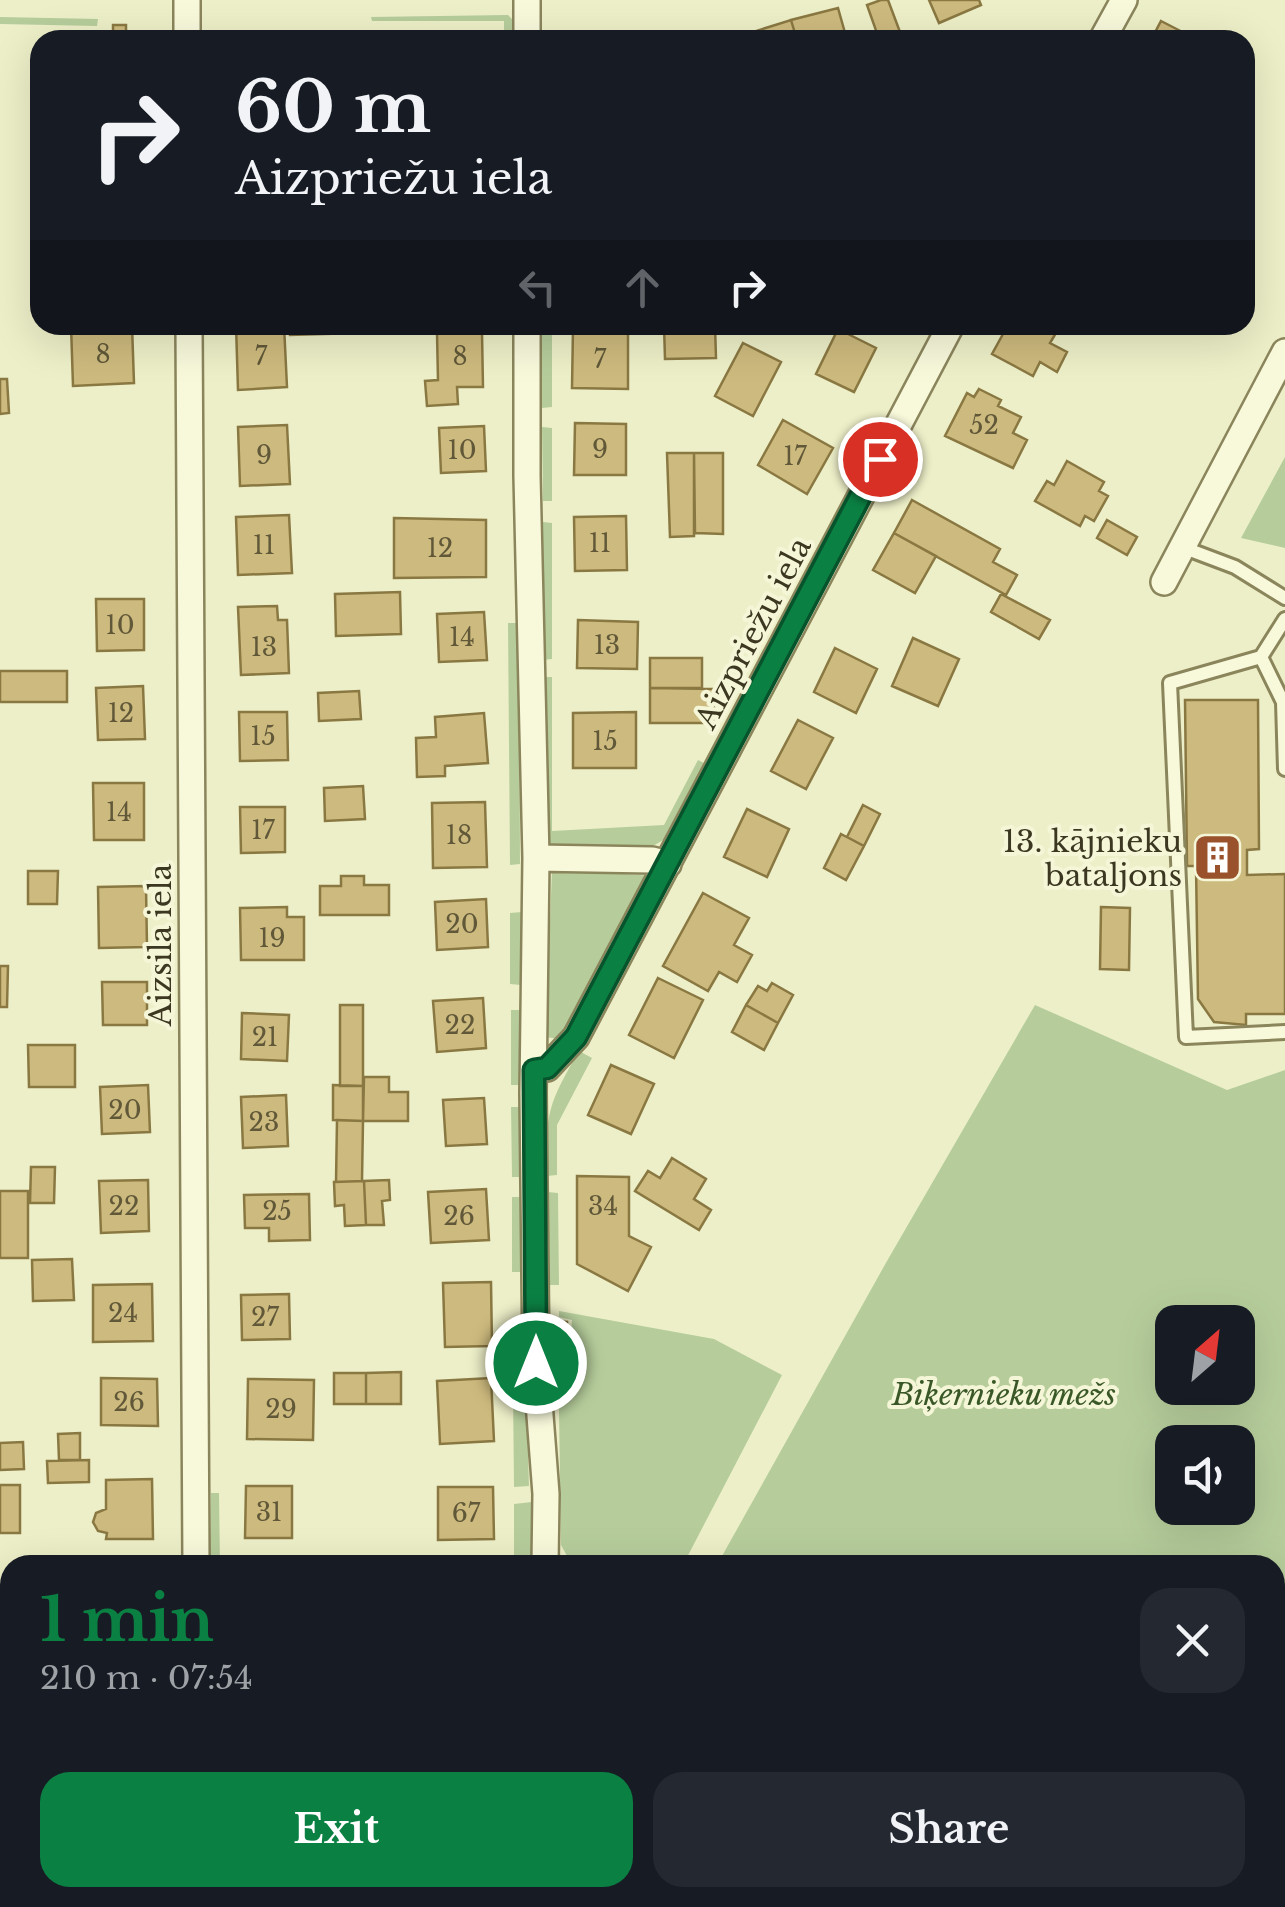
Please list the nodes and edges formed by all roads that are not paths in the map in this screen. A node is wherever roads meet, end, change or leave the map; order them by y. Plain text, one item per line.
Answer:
1 (187, 0) edge
2 (527, 0) edge
3 (1124, 0) edge
4 (188, 30) edge
5 (527, 30) edge
6 (1108, 30) edge
7 (189, 335) edge
8 (527, 335) edge
9 (946, 335) edge
10 (1285, 352) edge
11 (1182, 548) junction
12 (1164, 582) dead end
13 (1285, 598) edge
14 (1285, 619) edge
15 (1261, 657) junction
16 (1285, 769) edge
17 (536, 858) junction
18 (668, 864) junction
19 (1285, 1032) edge
20 (534, 1070) junction
21 (196, 1555) edge
22 (545, 1555) edge

1 - 4 street
2 - 5 street
3 - 6 street
7 - 21 street, Aizsila iela
8 - 17 street
9 - 18 street, Aizpriežu iela
10 - 11 street
11 - 12 street
11 - 13 lane
14 - 15 lane
15 - 16 lane
15 - 19 lane
17 - 18 street
17 - 20 street
18 - 20 street, Aizpriežu iela
20 - 22 street

